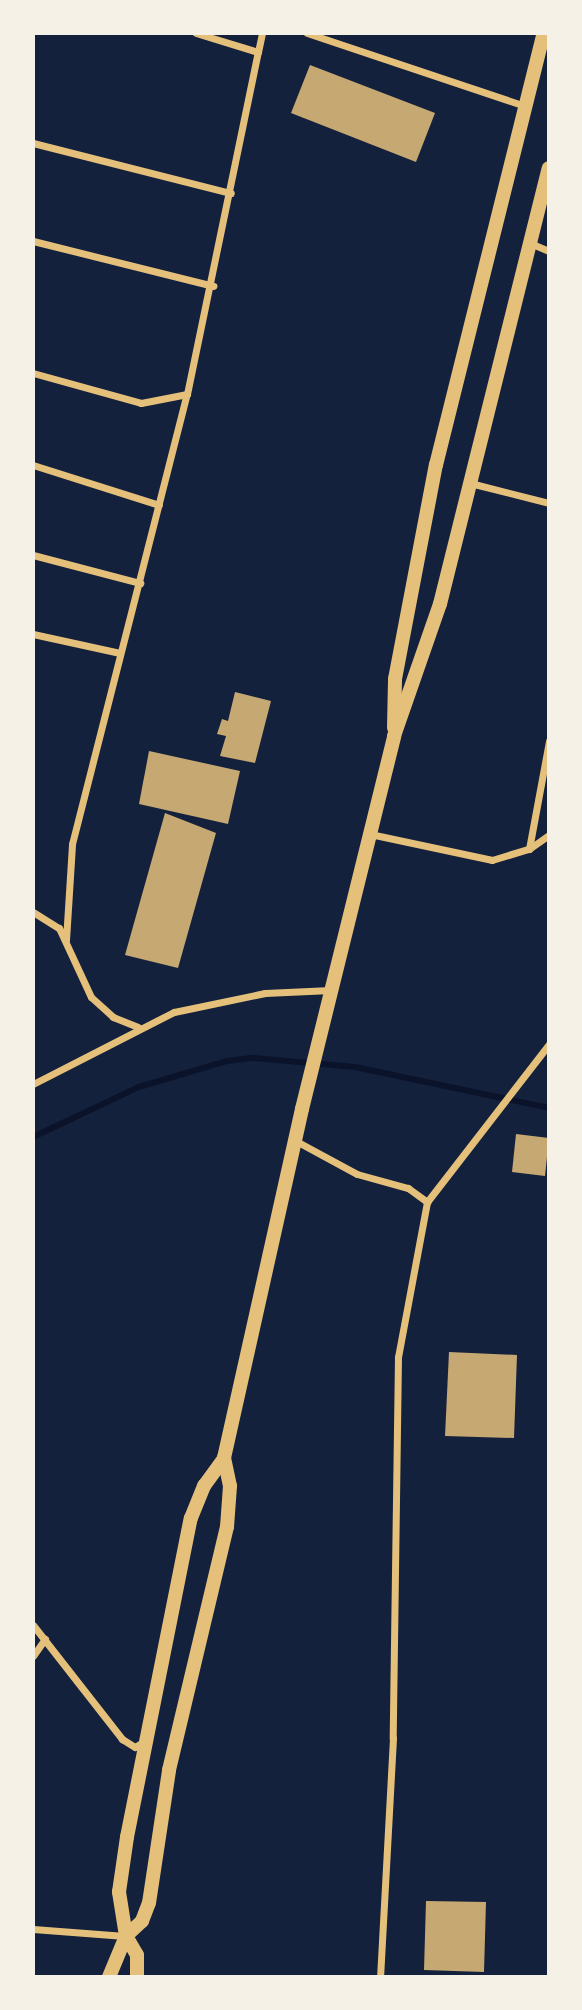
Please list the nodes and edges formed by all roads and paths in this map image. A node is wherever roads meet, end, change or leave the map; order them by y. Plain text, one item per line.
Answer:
1 (196, 33) edge
2 (262, 33) edge
3 (307, 33) edge
4 (544, 33) edge
5 (258, 52) junction
6 (524, 106) junction
7 (33, 143) edge
8 (549, 168) edge
9 (232, 193) junction
10 (33, 241) edge
11 (530, 243) junction
12 (549, 250) edge
13 (213, 286) junction
14 (33, 373) edge
15 (187, 394) junction
16 (33, 465) edge
17 (470, 483) junction
18 (549, 503) edge
19 (159, 505) junction
20 (33, 555) edge
21 (140, 583) junction
22 (33, 634) edge
23 (120, 653) junction
24 (394, 736) junction
25 (549, 741) edge
26 (370, 834) junction
27 (549, 835) edge
28 (529, 849) junction
29 (33, 912) edge
30 (66, 940) junction
31 (332, 990) junction
32 (138, 1027) junction
33 (549, 1044) edge
34 (33, 1084) edge
35 (296, 1141) junction
36 (427, 1202) junction
37 (224, 1458) junction
38 (33, 1625) edge
39 (45, 1639) junction
40 (33, 1656) edge
41 (146, 1739) junction
42 (33, 1928) edge
43 (126, 1936) junction
44 (109, 1977) edge
45 (137, 1977) edge
46 (380, 1977) edge

1 - 5 street
2 - 5 street
3 - 6 street
4 - 6 main road
5 - 9 street
6 - 24 main road
7 - 9 street
8 - 11 main road
9 - 13 street
10 - 13 street
11 - 12 street
11 - 17 main road
13 - 15 street
14 - 15 street
15 - 19 street
16 - 19 street
17 - 18 street
17 - 24 main road
19 - 21 street
20 - 21 street
21 - 23 street
22 - 23 street
23 - 30 street
24 - 26 main road
25 - 28 street
26 - 28 street
26 - 31 main road
27 - 28 street
29 - 30 street
30 - 32 street
31 - 32 street
31 - 35 main road
32 - 34 street
33 - 36 street
35 - 36 street
35 - 37 main road
36 - 46 street
37 - 41 main road
37 - 43 main road
38 - 39 street
39 - 40 street
39 - 41 street
41 - 43 main road
42 - 43 street
43 - 44 main road
43 - 45 main road

